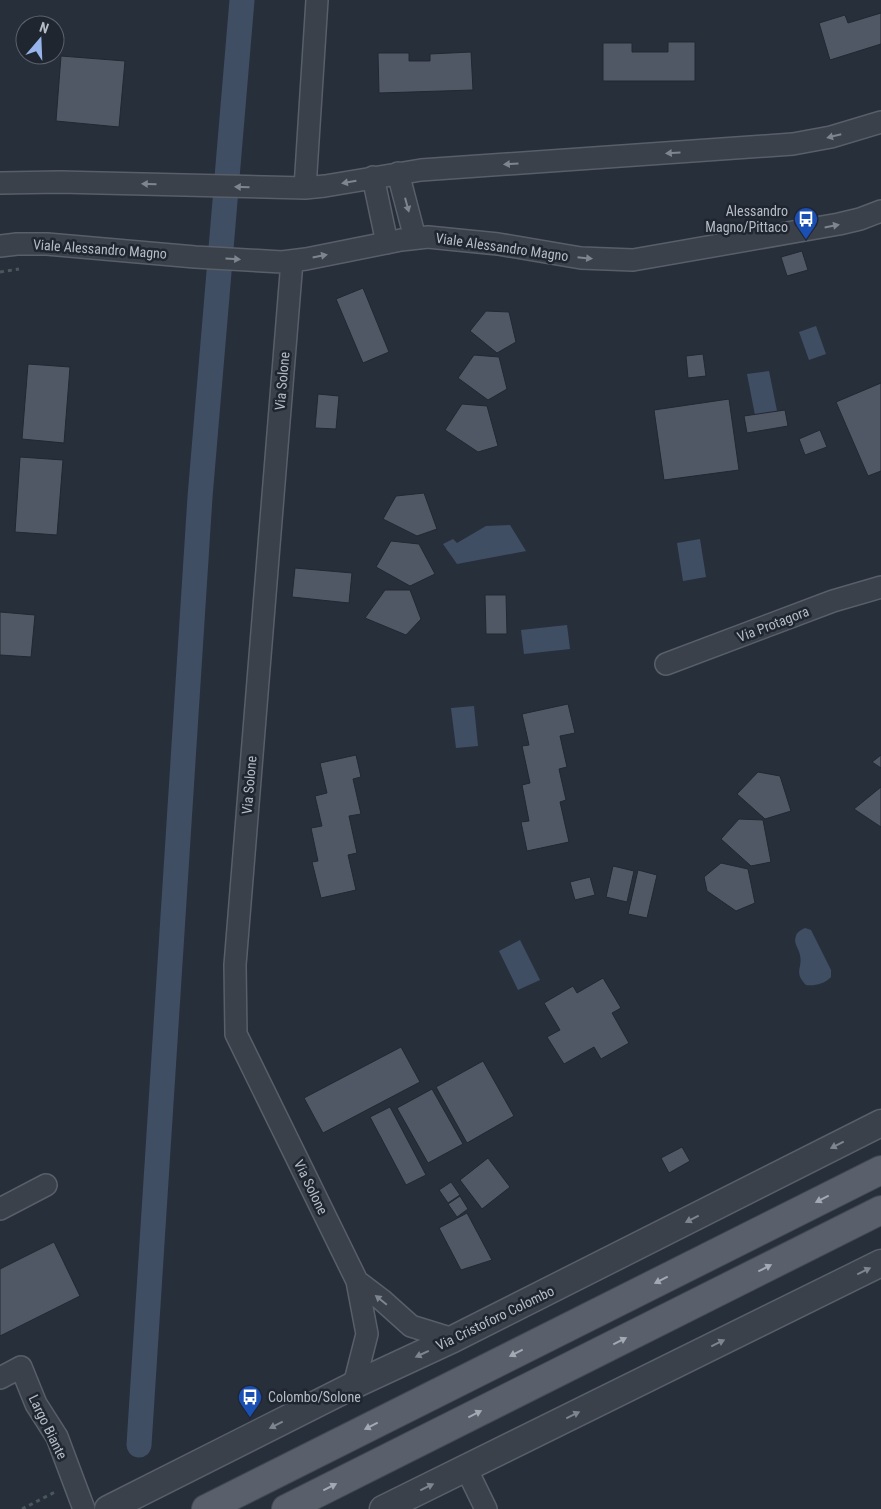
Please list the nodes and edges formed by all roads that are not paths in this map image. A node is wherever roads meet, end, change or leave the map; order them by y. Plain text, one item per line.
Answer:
1 (317, 0) edge
2 (881, 122) edge
3 (398, 173) junction
4 (373, 177) junction
5 (0, 183) edge
6 (295, 188) junction
7 (881, 212) edge
8 (415, 238) junction
9 (387, 243) junction
10 (0, 246) edge
11 (282, 261) junction
12 (881, 587) edge
13 (666, 664) dead end
14 (881, 1123) edge
15 (881, 1170) edge
16 (46, 1185) dead end
17 (0, 1209) edge
18 (881, 1210) edge
19 (881, 1263) edge
20 (357, 1281) junction
21 (453, 1339) junction
22 (0, 1378) edge
23 (354, 1385) junction
24 (466, 1468) junction
25 (84, 1509) edge
26 (108, 1509) edge
27 (206, 1509) edge
28 (286, 1509) edge
29 (383, 1509) edge
30 (486, 1509) edge

1 - 6 street
2 -> 3 street
3 - 4 street
3 -> 8 street
4 -> 6 street
4 - 9 street
6 -> 5 street
8 -> 7 street, Viale Alessandro Magno
8 - 9 street, Viale Alessandro Magno
11 -> 9 street, Viale Alessandro Magno
10 -> 11 street, Viale Alessandro Magno
11 - 20 street, Via Solone
12 - 13 street, Via Protagora
14 -> 21 street, Via Cristoforo Colombo
15 -> 27 main road
16 - 17 street
28 -> 18 main road
24 -> 19 street
21 -> 20 street
20 - 23 street
21 -> 23 street, Via Cristoforo Colombo
22 - 25 street, Largo Biante
23 -> 26 street, Via Cristoforo Colombo
29 -> 24 street
24 - 30 street

